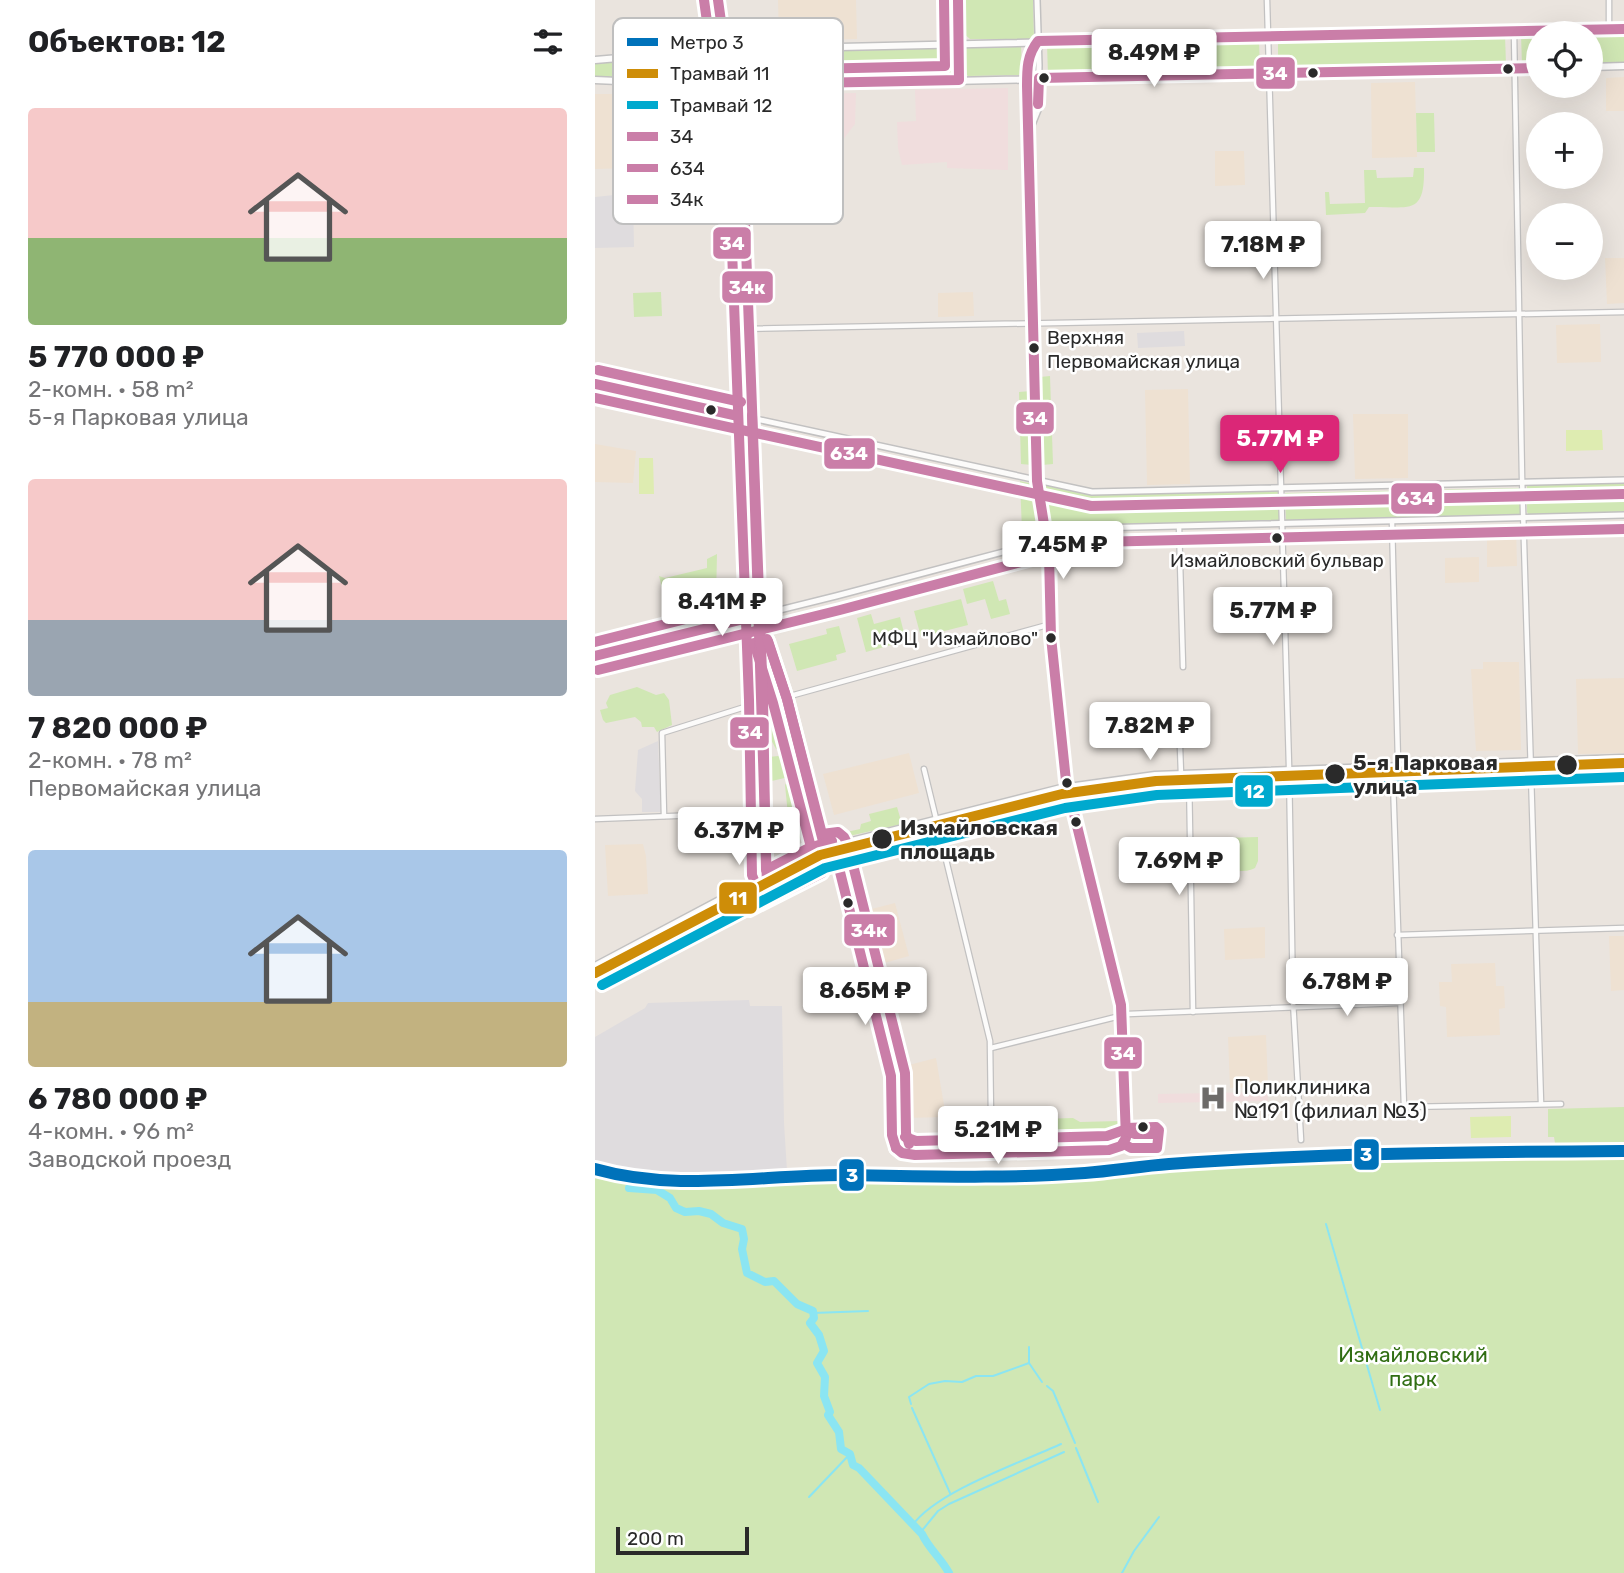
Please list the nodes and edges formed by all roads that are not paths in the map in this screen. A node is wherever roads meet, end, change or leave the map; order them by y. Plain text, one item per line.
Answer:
1 (704, 0) edge
2 (958, 0) edge
3 (1037, 0) edge
4 (1267, 0) edge
5 (1609, 0) edge
6 (707, 18) edge
7 (1624, 29) edge
8 (1609, 30) junction
9 (1514, 32) junction
10 (1268, 37) junction
11 (1038, 41) junction
12 (959, 43) junction
13 (843, 46) edge
14 (613, 58) edge
15 (595, 60) edge
16 (1624, 66) edge
17 (1603, 67) edge
18 (1526, 68) edge
19 (1514, 69) junction
20 (1269, 74) junction
21 (1038, 78) junction
22 (1027, 79) junction
23 (595, 80) edge
24 (959, 80) junction
25 (613, 81) edge
26 (843, 82) edge
27 (1028, 136) junction
28 (730, 224) edge
29 (1624, 312) edge
30 (1519, 314) junction
31 (1277, 318) junction
32 (1033, 324) junction
33 (735, 329) junction
34 (595, 384) edge
35 (738, 416) junction
36 (1624, 480) edge
37 (1037, 481) junction
38 (1522, 483) junction
39 (1282, 489) junction
40 (1624, 515) edge
41 (1524, 518) junction
42 (1392, 521) junction
43 (1283, 523) junction
44 (1179, 526) junction
45 (1047, 540) junction
46 (744, 619) junction
47 (1051, 624) junction
48 (595, 656) edge
49 (1183, 667) dead end
50 (771, 697) junction
51 (748, 703) junction
52 (1180, 747) dead end
53 (1624, 758) edge
54 (1531, 761) junction
55 (1397, 765) junction
56 (1624, 766) edge
57 (924, 768) dead end
58 (1532, 769) junction
59 (1289, 771) junction
60 (1185, 774) junction
61 (1394, 774) junction
62 (1289, 780) junction
63 (1189, 783) junction
64 (1067, 786) junction
65 (1070, 795) junction
66 (751, 813) junction
67 (664, 816) junction
68 (595, 818) edge
69 (937, 824) junction
70 (833, 845) junction
71 (812, 851) junction
72 (835, 854) junction
73 (814, 861) junction
74 (754, 881) junction
75 (758, 890) junction
76 (1624, 928) edge
77 (1536, 930) junction
78 (1397, 935) junction
79 (595, 966) edge
80 (595, 977) edge
81 (1399, 1003) junction
82 (1293, 1008) junction
83 (1193, 1012) junction
84 (1122, 1015) junction
85 (991, 1048) junction
86 (1541, 1103) junction
87 (1561, 1104) dead end
88 (1301, 1140) dead end
89 (1123, 1143) junction
90 (896, 1149) junction
91 (930, 1149) junction

1 - 6 street
2 - 12 street
3 - 11 street
4 - 10 street
5 - 8 street
7 - 8 main road
8 - 9 main road
9 - 10 main road
9 - 19 street
10 - 11 main road
10 - 20 street
11 - 12 main road
11 - 21 street
11 - 22 street
12 - 13 main road
12 - 24 street
14 - 15 main road
16 - 17 main road
18 - 19 main road
19 - 20 main road
19 - 30 street
20 - 21 main road
20 - 31 street
21 - 22 main road
21 - 27 street
22 - 24 main road
22 - 27 street
23 - 25 main road
24 - 26 main road
27 - 32 street
28 - 33 street
29 - 30 street
30 - 31 street
30 - 38 street
31 - 32 street
31 - 39 street
32 - 33 street
32 - 37 street
33 - 35 street
34 - 35 street
35 - 37 street
35 - 46 street
36 - 38 street
37 - 39 street
37 - 45 street
38 - 39 street
38 - 41 street
39 - 43 street
40 - 41 street
41 - 42 street
41 - 54 street
42 - 43 street
42 - 55 street
43 - 44 street
43 - 59 street
44 - 45 street
44 - 49 street
45 - 46 street
45 - 47 street
46 - 48 street
46 - 50 street
46 - 51 street
47 - 50 street
47 - 64 street
50 - 51 street
50 - 71 street
51 - 66 street
51 - 67 street
52 - 60 street
53 - 54 main road
54 - 55 main road
54 - 58 street
55 - 59 main road
55 - 61 street
56 - 58 main road
57 - 69 street
58 - 61 main road
58 - 77 street
59 - 60 main road
59 - 62 street
60 - 63 street
60 - 64 main road
61 - 62 main road
61 - 78 street
62 - 63 main road
62 - 82 street
63 - 65 main road
63 - 83 street
64 - 65 street
64 - 69 main road
65 - 69 main road
65 - 84 street
66 - 67 street
66 - 74 street
67 - 68 street
69 - 70 main road
69 - 72 main road
69 - 85 street
70 - 71 main road
70 - 72 street
71 - 73 street
71 - 74 main road
72 - 73 main road
72 - 90 street
73 - 75 main road
74 - 75 street
74 - 79 main road
75 - 80 main road
76 - 77 street
77 - 78 street
77 - 86 street
78 - 81 street
81 - 82 street
81 - 86 street
82 - 83 street
82 - 88 street
83 - 84 street
84 - 85 street
84 - 89 street
85 - 91 street
86 - 87 street
89 - 90 street
89 - 91 street
90 - 91 street

